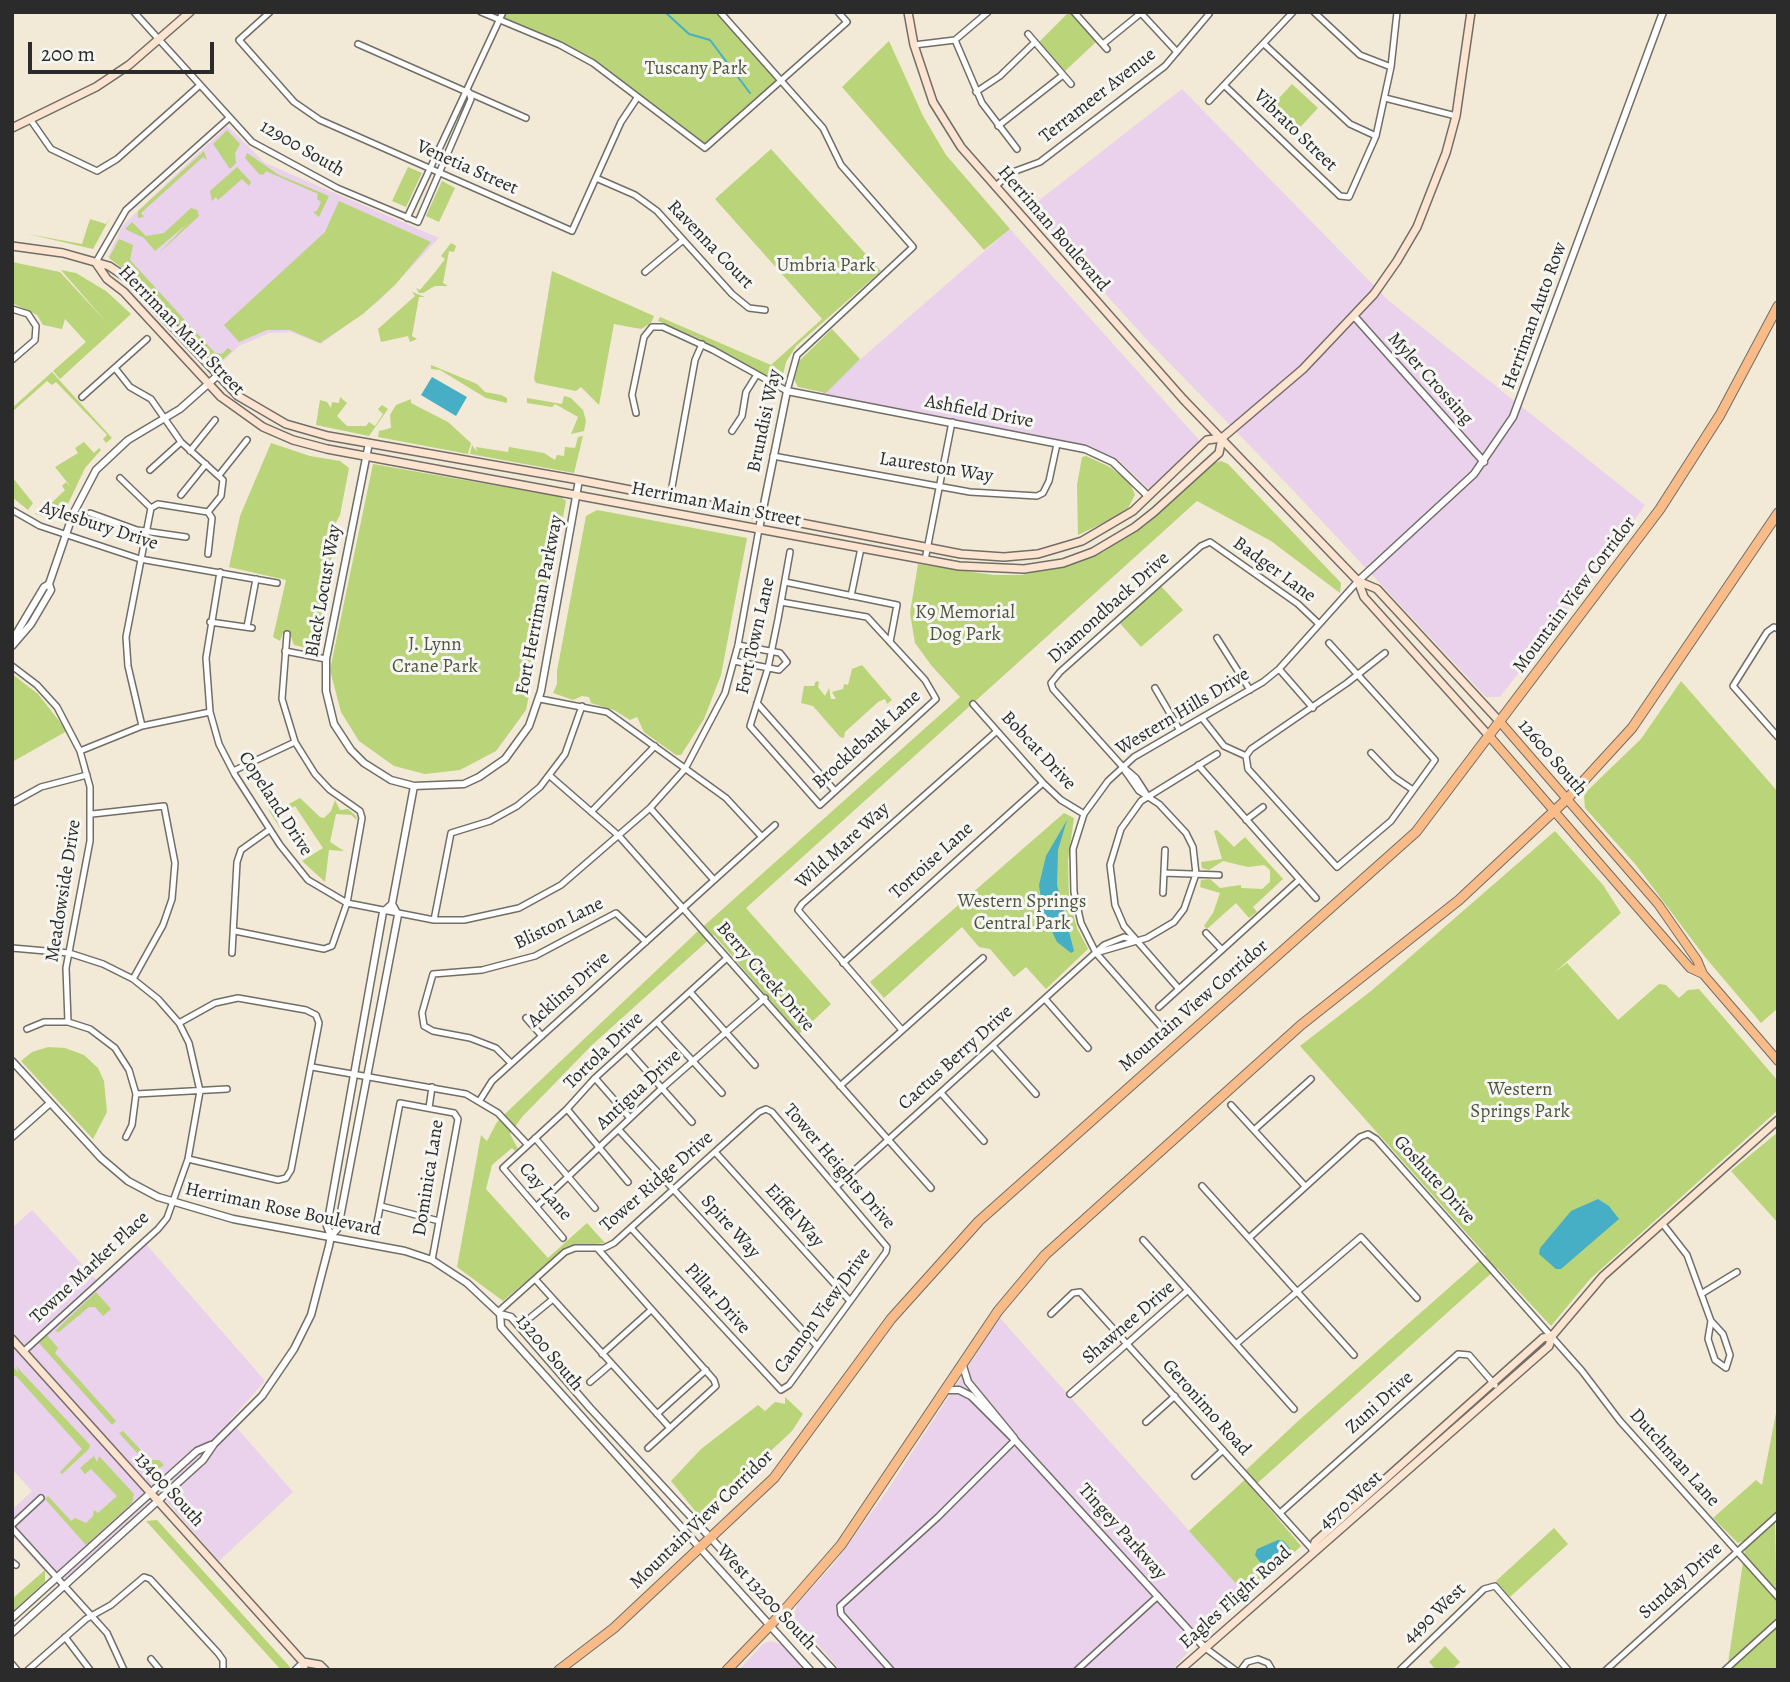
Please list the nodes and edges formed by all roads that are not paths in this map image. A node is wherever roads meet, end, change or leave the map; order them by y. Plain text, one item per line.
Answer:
1 (134, 12) edge
2 (190, 12) edge
3 (270, 12) edge
4 (481, 12) edge
5 (503, 12) edge
6 (720, 12) edge
7 (838, 12) edge
8 (908, 12) edge
9 (988, 12) edge
10 (1074, 12) edge
11 (1216, 12) edge
12 (1293, 12) edge
13 (1314, 12) edge
14 (1397, 12) edge
15 (1471, 12) edge
16 (1663, 12) edge
17 (1141, 13) edge
18 (1209, 13) edge
19 (500, 20) junction
20 (1028, 34) dead end
21 (159, 40) junction
22 (955, 40) junction
23 (1035, 42) junction
24 (358, 44) dead end
25 (1264, 44) junction
26 (914, 45) junction
27 (1177, 52) junction
28 (1391, 66) junction
29 (1063, 75) junction
30 (781, 79) junction
31 (1071, 84) dead end
32 (200, 85) junction
33 (1224, 85) junction
34 (469, 92) junction
35 (976, 92) junction
36 (637, 98) junction
37 (1385, 98) junction
38 (1209, 101) dead end
39 (1456, 116) junction
40 (229, 117) junction
41 (526, 118) dead end
42 (30, 119) junction
43 (998, 126) junction
44 (12, 128) edge
45 (1376, 136) junction
46 (1017, 149) dead end
47 (429, 168) junction
48 (439, 172) junction
49 (596, 178) junction
50 (995, 187) junction
51 (407, 218) junction
52 (682, 241) junction
53 (12, 246) edge
54 (96, 262) junction
55 (645, 272) dead end
56 (1778, 306) edge
57 (12, 309) edge
58 (765, 310) dead end
59 (1354, 316) junction
60 (147, 339) dead end
61 (702, 344) junction
62 (12, 360) edge
63 (115, 368) junction
64 (217, 376) junction
65 (756, 376) junction
66 (208, 385) junction
67 (787, 391) junction
68 (82, 397) dead end
69 (636, 413) dead end
70 (164, 420) junction
71 (215, 420) dead end
72 (952, 422) junction
73 (732, 430) dead end
74 (1222, 438) junction
75 (247, 440) dead end
76 (180, 442) junction
77 (369, 443) junction
78 (1057, 444) junction
79 (190, 451) junction
80 (366, 456) junction
81 (773, 456) junction
82 (1484, 462) junction
83 (206, 464) junction
84 (150, 470) dead end
85 (220, 474) junction
86 (120, 478) dead end
87 (579, 480) junction
88 (940, 486) junction
89 (577, 494) junction
90 (181, 495) dead end
91 (1148, 496) junction
92 (670, 498) junction
93 (151, 508) junction
94 (12, 510) edge
95 (208, 512) junction
96 (90, 513) dead end
97 (1778, 513) edge
98 (761, 515) junction
99 (759, 529) junction
100 (145, 530) junction
101 (66, 534) junction
102 (186, 537) dead end
103 (1210, 542) joint
104 (928, 546) junction
105 (861, 548) junction
106 (790, 552) dead end
107 (208, 554) dead end
108 (140, 559) junction
109 (925, 560) junction
110 (220, 572) junction
111 (256, 579) junction
112 (1359, 581) junction
113 (785, 582) junction
114 (277, 583) dead end
115 (851, 596) junction
116 (781, 602) junction
117 (210, 622) junction
118 (1319, 624) junction
119 (1776, 628) edge
120 (287, 634) dead end
121 (1217, 638) dead end
122 (890, 642) junction
123 (14, 643) edge
124 (1329, 643) dead end
125 (738, 645) junction
126 (285, 651) junction
127 (772, 651) junction
128 (1385, 653) dead end
129 (326, 659) junction
130 (734, 661) junction
131 (12, 666) edge
132 (768, 668) junction
133 (1279, 669) junction
134 (1359, 674) junction
135 (1155, 688) dead end
136 (1250, 690) junction
137 (540, 699) junction
138 (757, 703) junction
139 (973, 704) dead end
140 (582, 706) junction
141 (1312, 708) junction
142 (210, 712) junction
143 (1202, 718) junction
144 (1501, 723) junction
145 (142, 726) junction
146 (1179, 729) junction
147 (997, 731) junction
148 (1490, 737) junction
149 (1778, 737) edge
150 (295, 741) junction
151 (655, 747) junction
152 (80, 751) junction
153 (1371, 753) dead end
154 (1217, 754) dead end
155 (1246, 756) junction
156 (1198, 765) junction
157 (1122, 766) junction
158 (685, 769) junction
159 (233, 771) junction
160 (87, 775) junction
161 (551, 776) junction
162 (1043, 783) junction
163 (414, 786) junction
164 (1413, 790) junction
165 (835, 791) junction
166 (1147, 795) junction
167 (1567, 799) junction
168 (12, 803) edge
169 (820, 805) joint
170 (1263, 807) dead end
171 (650, 808) junction
172 (1554, 811) junction
173 (591, 812) junction
174 (92, 814) junction
175 (1084, 814) junction
176 (1246, 820) junction
177 (775, 825) dead end
178 (269, 830) junction
179 (619, 836) junction
180 (762, 837) junction
181 (1165, 850) dead end
182 (1164, 873) junction
183 (1196, 874) junction
184 (1219, 874) dead end
185 (714, 880) junction
186 (1299, 880) junction
187 (1163, 893) dead end
188 (1316, 898) dead end
189 (347, 903) junction
190 (392, 904) junction
191 (682, 908) junction
192 (390, 913) junction
193 (434, 920) junction
194 (235, 931) junction
195 (1206, 933) dead end
196 (1134, 940) junction
197 (646, 942) junction
198 (12, 948) edge
199 (1222, 950) junction
200 (69, 953) junction
201 (232, 953) dead end
202 (1096, 953) junction
203 (727, 958) junction
204 (983, 958) dead end
205 (843, 962) junction
206 (1703, 974) junction
207 (133, 979) junction
208 (1179, 989) junction
209 (690, 992) junction
210 (765, 998) junction
211 (1045, 999) junction
212 (1158, 1007) dead end
213 (526, 1018) dead end
214 (68, 1021) junction
215 (657, 1022) junction
216 (179, 1023) junction
217 (27, 1029) dead end
218 (902, 1030) junction
219 (1165, 1031) dead end
220 (726, 1032) junction
221 (542, 1036) junction
222 (993, 1046) junction
223 (1088, 1048) dead end
224 (627, 1049) junction
225 (693, 1061) junction
226 (1778, 1061) edge
227 (12, 1062) edge
228 (511, 1063) junction
229 (755, 1065) dead end
230 (312, 1067) junction
231 (354, 1072) junction
232 (366, 1074) junction
233 (595, 1078) junction
234 (1311, 1079) dead end
235 (840, 1086) junction
236 (432, 1087) junction
237 (661, 1089) junction
238 (227, 1090) dead end
239 (200, 1091) junction
240 (722, 1093) dead end
241 (941, 1093) junction
242 (136, 1094) junction
243 (1036, 1094) dead end
244 (480, 1100) junction
245 (49, 1104) junction
246 (1231, 1105) dead end
247 (429, 1108) junction
248 (566, 1109) junction
249 (766, 1109) joint
250 (630, 1118) junction
251 (1778, 1120) edge
252 (692, 1122) dead end
253 (619, 1130) junction
254 (1254, 1130) junction
255 (12, 1137) edge
256 (126, 1137) dead end
257 (535, 1138) junction
258 (888, 1139) junction
259 (984, 1141) dead end
260 (527, 1144) junction
261 (600, 1148) junction
262 (715, 1152) junction
263 (188, 1159) junction
264 (503, 1168) joint
265 (568, 1177) junction
266 (628, 1182) dead end
267 (837, 1186) junction
268 (1202, 1186) dead end
269 (1305, 1186) junction
270 (931, 1188) dead end
271 (674, 1189) junction
272 (172, 1203) junction
273 (381, 1206) junction
274 (537, 1206) junction
275 (594, 1208) dead end
276 (439, 1221) junction
277 (1662, 1223) junction
278 (631, 1227) junction
279 (376, 1228) dead end
280 (331, 1236) junction
281 (563, 1238) dead end
282 (1249, 1238) junction
283 (1143, 1240) dead end
284 (887, 1247) joint
285 (598, 1249) junction
286 (432, 1260) junction
287 (1737, 1272) dead end
288 (535, 1279) junction
289 (1188, 1290) junction
290 (1296, 1291) junction
291 (1701, 1294) junction
292 (1418, 1298) dead end
293 (553, 1299) junction
294 (850, 1301) junction
295 (650, 1310) junction
296 (499, 1313) junction
297 (1051, 1314) dead end
298 (531, 1317) dead end
299 (1711, 1321) junction
300 (1552, 1336) junction
301 (12, 1339) edge
302 (1127, 1343) junction
303 (1236, 1344) junction
304 (817, 1346) junction
305 (23, 1352) junction
306 (602, 1354) junction
307 (1354, 1355) dead end
308 (964, 1361) junction
309 (611, 1364) junction
310 (557, 1370) junction
311 (706, 1370) junction
312 (547, 1378) junction
313 (590, 1382) dead end
314 (1492, 1382) junction
315 (781, 1390) joint
316 (946, 1390) junction
317 (1500, 1390) junction
318 (1070, 1394) dead end
319 (1175, 1396) junction
320 (1294, 1409) dead end
321 (657, 1414) junction
322 (1146, 1422) dead end
323 (670, 1428) junction
324 (1015, 1440) junction
325 (214, 1444) junction
326 (648, 1448) dead end
327 (1223, 1450) junction
328 (1195, 1476) dead end
329 (150, 1493) junction
330 (41, 1498) dead end
331 (157, 1501) junction
332 (1280, 1513) junction
333 (1778, 1515) edge
334 (12, 1527) edge
335 (711, 1538) junction
336 (699, 1549) junction
337 (1313, 1550) junction
338 (1737, 1551) junction
339 (61, 1582) junction
340 (1158, 1595) junction
341 (1778, 1597) edge
342 (781, 1614) junction
343 (91, 1615) junction
344 (12, 1618) edge
345 (1778, 1622) edge
346 (771, 1625) junction
347 (12, 1633) edge
348 (65, 1637) junction
349 (1204, 1647) junction
350 (150, 1659) dead end
351 (12, 1664) edge
352 (304, 1666) edge
353 (223, 1668) edge
354 (17, 1670) edge
355 (28, 1670) edge
356 (90, 1670) edge
357 (124, 1670) edge
358 (160, 1670) edge
359 (295, 1670) edge
360 (325, 1670) edge
361 (559, 1670) edge
362 (727, 1670) edge
363 (810, 1670) edge
364 (833, 1670) edge
365 (891, 1670) edge
366 (1077, 1670) edge
367 (1180, 1670) edge
368 (1235, 1670) edge
369 (1241, 1670) edge
370 (1272, 1670) edge
371 (1400, 1670) edge
372 (1568, 1670) edge
373 (1606, 1670) edge
374 (1725, 1670) edge

1 - 21 street, 12900 South
2 - 21 main road
3 - 47 street, Venetia Street
4 - 19 street
5 - 19 street
6 - 30 street, Brundisi Way
7 - 30 street
8 - 26 main road, Herriman Boulevard
9 - 22 street
10 - 17 street
11 - 18 street
12 - 25 street
13 - 28 street
14 - 28 street
15 - 39 main road
16 - 82 street, Herriman Auto Row
17 - 27 street
18 - 27 street, Terrameer Avenue
19 - 34 street
19 - 36 street
20 - 23 street
21 - 32 street, 12900 South
21 - 42 main road
22 - 26 street
22 - 35 street
23 - 29 street
23 - 35 street
24 - 34 street
25 - 33 street
25 - 45 street
26 - 50 main road, Herriman Boulevard
27 - 50 street, Terrameer Avenue
28 - 37 street
29 - 31 street
29 - 43 street
30 - 36 street
30 - 67 street, Brundisi Way
32 - 40 street, 12900 South
32 - 42 street
33 - 38 street
33 - 45 street, Vibrato Street
34 - 41 street
34 - 47 street
34 - 48 street
35 - 43 street
36 - 49 street, Venetia Street
37 - 39 street
37 - 45 street
39 - 59 main road
40 - 51 street, 12900 South
40 - 54 street
42 - 44 main road
43 - 46 street
47 - 48 street, Venetia Street
47 - 51 street
48 - 49 street, Venetia Street
48 - 51 street, 12900 South
49 - 52 street, Ravenna Court
50 - 74 main road, Herriman Boulevard
52 - 55 street
52 - 58 street, Ravenna Court
53 - 54 main road
54 - 64 main road, Herriman Main Street
54 - 66 main road, Herriman Main Street
56 - 144 highway, Mountain View Corridor
57 - 62 street
59 - 74 main road
59 - 82 street, Myler Crossing
60 - 63 street
61 - 65 street
61 - 69 street
61 - 92 street
63 - 68 street
63 - 70 street
64 - 66 street
64 - 77 main road, Herriman Main Street
65 - 67 street
65 - 73 street
66 - 70 street
66 - 80 main road, Herriman Main Street
67 - 72 street, Ashfield Drive
67 - 81 street, Brundisi Way
70 - 76 street
70 - 101 street
71 - 79 street
72 - 78 street, Ashfield Drive
72 - 88 street
74 - 91 main road, Herriman Main Street
74 - 109 main road, Herriman Main Street
74 - 112 main road, 12600 South
75 - 85 street
76 - 79 street
76 - 84 street
77 - 80 street, Black Locust Way
77 - 87 main road, Herriman Main Street
78 - 88 street, Laureston Way
78 - 91 street, Ashfield Drive
79 - 83 street
80 - 89 main road, Herriman Main Street
80 - 129 street, Black Locust Way
81 - 88 street, Laureston Way
81 - 98 street, Brundisi Way
82 - 112 street, Herriman Auto Row
83 - 85 street
83 - 90 street
85 - 95 street
86 - 93 street
87 - 89 street, Fort Herriman Parkway
87 - 92 main road, Herriman Main Street
88 - 104 street
89 - 99 main road, Herriman Main Street
89 - 137 street, Fort Herriman Parkway
91 - 104 main road, Herriman Main Street
92 - 98 main road, Herriman Main Street
93 - 95 street
93 - 100 street
94 - 101 street, Aylesbury Drive
95 - 107 street
96 - 100 street
97 - 167 highway
98 - 99 street, Brundisi Way
98 - 104 main road, Herriman Main Street
99 - 105 main road, Herriman Main Street
99 - 125 street, Brundisi Way
100 - 102 street
100 - 108 street
101 - 108 street, Aylesbury Drive
101 - 123 street
103 - 118 street, Badger Lane
103 - 157 street, Diamondback Drive
104 - 109 street
105 - 109 main road, Herriman Main Street
105 - 115 street
106 - 113 street, Fort Town Lane
108 - 110 street, Aylesbury Drive
108 - 145 street
110 - 111 street, Aylesbury Drive
110 - 117 street, Copeland Drive
111 - 114 street, Aylesbury Drive
111 - 117 street
112 - 118 street, Western Hills Drive
112 - 144 main road, 12600 South
112 - 148 main road, 12600 South
113 - 115 street
113 - 116 street, Fort Town Lane
115 - 122 street
116 - 122 street
116 - 127 street, Fort Town Lane
117 - 142 street, Copeland Drive
118 - 133 street, Western Hills Drive
119 - 149 street
120 - 126 street
121 - 136 street
122 - 165 street, Brocklebank Lane
124 - 134 street
125 - 127 street
125 - 130 street, Brundisi Way
126 - 129 street
126 - 150 street
127 - 132 street, Fort Town Lane
127 - 132 street
128 - 134 street
129 - 163 street, Black Locust Way
130 - 132 street
130 - 158 street, Brundisi Way
131 - 152 street, Meadowside Drive
132 - 138 street, Fort Town Lane
133 - 136 street, Western Hills Drive
133 - 141 street
134 - 141 street
134 - 164 street
135 - 146 street
136 - 143 street, Western Hills Drive
137 - 140 street
137 - 163 street, Fort Herriman Parkway
138 - 165 street
138 - 169 street, Fort Town Lane
139 - 147 street, Bobcat Drive
140 - 151 street
140 - 161 street
141 - 155 street
142 - 145 street
142 - 159 street, Copeland Drive
143 - 146 street, Western Hills Drive
143 - 155 street
144 - 148 highway, Mountain View Corridor
144 - 167 main road, 12600 South
145 - 152 street
146 - 157 street, Western Hills Drive
147 - 162 street, Bobcat Drive
147 - 205 street, Wild Mare Way
148 - 172 main road, 12600 South
148 - 335 highway, Mountain View Corridor
150 - 159 street
150 - 189 street
151 - 158 street
151 - 173 street
152 - 160 street, Meadowside Drive
153 - 164 street
154 - 156 street
155 - 164 street
156 - 166 street
156 - 176 street
157 - 166 street
157 - 175 street, Western Hills Drive
158 - 171 street, Brundisi Way
158 - 180 street
159 - 178 street, Copeland Drive
160 - 168 street
160 - 174 street, Meadowside Drive
161 - 173 street, Berry Creek Drive
161 - 193 street
162 - 175 street, Bobcat Drive
162 - 205 street, Tortoise Lane
163 - 190 street
165 - 169 street, Brocklebank Lane
166 - 183 street
166 - 196 street
167 - 172 highway
167 - 206 main road, 12600 South
170 - 176 street
171 - 179 street, Brundisi Way
171 - 185 street
172 - 206 main road, 12600 South
172 - 308 highway
173 - 179 street, Berry Creek Drive
174 - 200 street, Meadowside Drive
174 - 207 street
175 - 202 street, Western Hills Drive
176 - 186 street
177 - 180 street, Acklins Drive
178 - 189 street, Copeland Drive
178 - 194 street
179 - 191 street, Berry Creek Drive
179 - 193 street, Copeland Drive
180 - 185 street, Acklins Drive
181 - 182 street
182 - 183 street
182 - 187 street
183 - 184 street
183 - 196 street
185 - 191 street, Acklins Drive
186 - 188 street
186 - 199 street
189 - 192 street, Copeland Drive
189 - 194 street
190 - 192 street
190 - 192 street
191 - 197 street, Acklins Drive
191 - 203 street, Berry Creek Drive
192 - 193 street, Copeland Drive
192 - 231 street
192 - 232 street
194 - 201 street
195 - 199 street
196 - 202 street
196 - 208 street
197 - 221 street, Acklins Drive
197 - 228 street, Bliston Lane
198 - 200 street
199 - 208 street
200 - 207 street
200 - 214 street, Meadowside Drive
202 - 211 street, Cactus Berry Drive
202 - 219 street, Western Hills Drive
203 - 209 street, Tortola Drive
203 - 210 street, Berry Creek Drive
204 - 218 street
205 - 218 street, Wild Mare Way
206 - 226 main road, 12600 South
207 - 216 street
208 - 212 street
209 - 215 street, Tortola Drive
209 - 220 street
210 - 220 street, Antigua Drive
210 - 235 street, Berry Creek Drive
211 - 222 street, Cactus Berry Drive
211 - 223 street
213 - 221 street
214 - 217 street
214 - 242 street
215 - 224 street, Tortola Drive
215 - 225 street
216 - 230 street
216 - 239 street
218 - 235 street
220 - 225 street, Antigua Drive
220 - 229 street
221 - 228 street, Acklins Drive
222 - 241 street, Cactus Berry Drive
222 - 243 street
224 - 233 street, Tortola Drive
224 - 237 street
225 - 237 street, Antigua Drive
225 - 240 street
227 - 245 street, Herriman Rose Boulevard
228 - 244 street, Acklins Drive
230 - 231 street
230 - 263 street
231 - 232 street
231 - 280 street
232 - 236 street
232 - 280 street
233 - 248 street, Tortola Drive
233 - 250 street
234 - 254 street
235 - 258 street, Berry Creek Drive
236 - 244 street
236 - 247 street
237 - 250 street, Antigua Drive
237 - 252 street
238 - 239 street
239 - 242 street
239 - 263 street, Towne Market Place
241 - 258 street, Cactus Berry Drive
241 - 259 street
242 - 256 street
244 - 260 street
245 - 255 street
245 - 272 street, Herriman Rose Boulevard
246 - 254 street
247 - 273 street, Dominica Lane
247 - 276 street, Dominica Lane
248 - 257 street, Tortola Drive
248 - 261 street
249 - 262 street, Tower Ridge Drive
249 - 267 street, Tower Heights Drive
250 - 253 street, Antigua Drive
251 - 277 main road, 4570 West
253 - 261 street, Antigua Drive
253 - 271 street, Spire Way
254 - 269 street
257 - 260 street, Tortola Drive
257 - 265 street
258 - 267 street, Cactus Berry Drive
258 - 270 street, Berry Creek Drive
260 - 264 street, Tortola Drive
261 - 265 street, Antigua Drive
261 - 266 street
262 - 271 street, Tower Ridge Drive
262 - 294 street, Eiffel Way
263 - 272 street, Towne Market Place
264 - 274 street, Cay Lane
265 - 274 street, Antigua Drive
265 - 275 street
267 - 284 street, Tower Heights Drive
268 - 282 street
269 - 282 street, Goshute Drive
269 - 300 street, Goshute Drive
271 - 278 street, Tower Ridge Drive
271 - 304 street, Spire Way
272 - 280 street, Herriman Rose Boulevard
272 - 305 street, Towne Market Place
273 - 276 street
273 - 279 street
274 - 281 street, Cay Lane
276 - 286 street, Dominica Lane
277 - 291 street
277 - 300 main road, 4570 West
278 - 285 street, Tower Ridge Drive
278 - 315 street, Pillar Drive
280 - 286 street, Herriman Rose Boulevard
280 - 325 street
282 - 290 street
283 - 289 street
284 - 294 street, Cannon View Drive
285 - 288 street, Tower Ridge Drive
285 - 295 street
286 - 296 street, Herriman Rose Boulevard
287 - 291 street
288 - 293 street
288 - 296 street, Tower Ridge Drive
289 - 302 street, Shawnee Drive
289 - 303 street, Shawnee Drive
290 - 292 street
290 - 303 street
290 - 307 street
291 - 299 street
293 - 298 street
293 - 306 street
294 - 304 street, Cannon View Drive
295 - 306 street
295 - 311 street
296 - 310 street, 13200 South
296 - 312 street, 13200 South
297 - 302 street, Geronimo Road
299 - 299 street
300 - 314 main road, 4570 West
300 - 317 main road, 4570 West
300 - 338 street, Dutchman Lane
301 - 305 main road, 13400 South
302 - 318 street, Shawnee Drive
302 - 319 street, Geronimo Road
303 - 320 street, Shawnee Drive
304 - 315 street, Cannon View Drive
305 - 329 main road, 13400 South
306 - 309 street
308 - 316 highway
308 - 324 street, Tingey Parkway
309 - 313 street
309 - 321 street
310 - 312 street
310 - 335 street, 13200 South
311 - 321 street
311 - 323 street
312 - 336 street, 13200 South
314 - 317 street, Zuni Drive
314 - 332 street, Zuni Drive
314 - 337 main road, 4570 West
316 - 324 street, Tingey Parkway
316 - 342 highway
317 - 337 main road, 4570 West
319 - 322 street
319 - 327 street, Geronimo Road
321 - 323 street
323 - 326 street
324 - 340 street, Tingey Parkway
324 - 365 street
325 - 329 street
325 - 331 street
327 - 328 street
327 - 332 street, Geronimo Road
329 - 331 main road, 13400 South
329 - 339 street
330 - 334 street
331 - 339 street
331 - 352 main road, 13400 South
332 - 337 street, Geronimo Road
333 - 338 street, Sunday Drive
334 - 339 street
335 - 336 highway, Mountain View Corridor
335 - 342 street, West 13200 South
336 - 346 street, West 13200 South
336 - 361 highway, Mountain View Corridor
337 - 349 main road, Eagles Flight Road
338 - 341 street, Dutchman Lane
338 - 373 street, Sunday Drive
339 - 343 street
339 - 344 street
339 - 347 street
340 - 349 street, Tingey Parkway
340 - 366 street
342 - 346 highway
342 - 364 street
343 - 348 street
343 - 353 street
343 - 357 street
345 - 374 street
346 - 362 highway
346 - 363 street, West 13200 South
348 - 355 street
348 - 356 street
349 - 367 main road, Eagles Flight Road
349 - 368 street
350 - 358 street
351 - 354 street
352 - 359 street
352 - 360 main road, 13400 South
369 - 370 street
371 - 372 street, 4490 West

